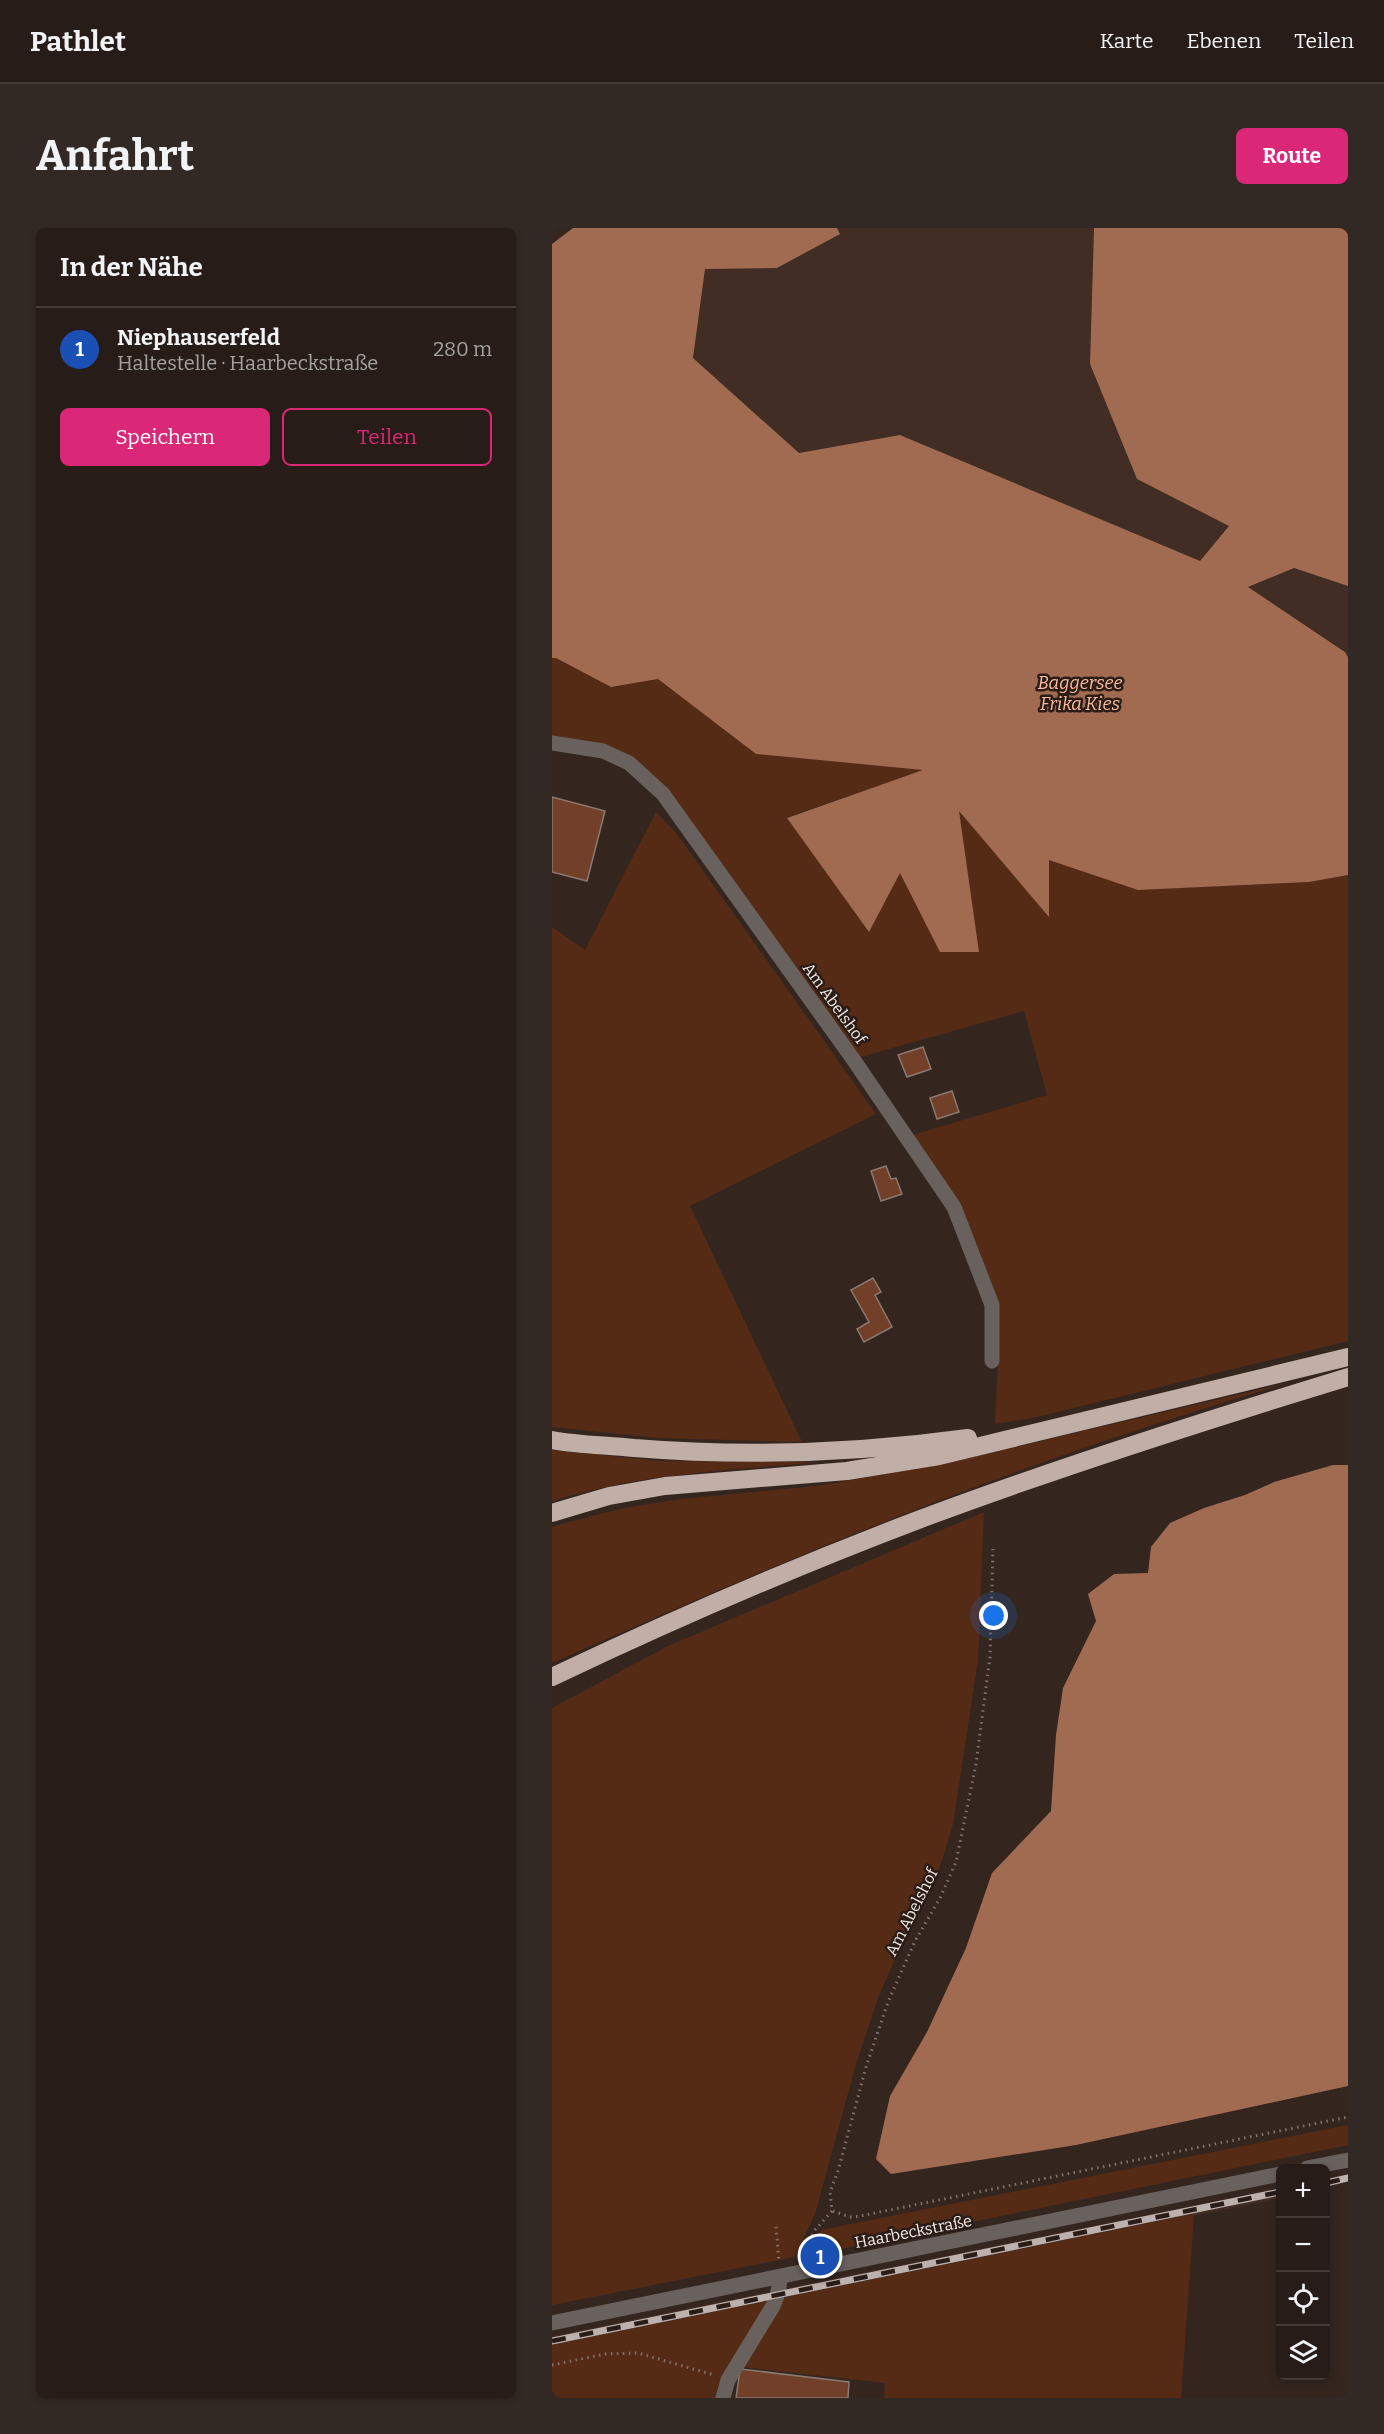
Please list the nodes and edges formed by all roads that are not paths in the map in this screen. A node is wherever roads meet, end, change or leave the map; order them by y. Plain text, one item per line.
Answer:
1 (552, 743) edge
2 (1348, 1357) edge
3 (992, 1361) dead end
4 (1348, 1377) edge
5 (1056, 1426) junction
6 (552, 1440) edge
7 (552, 1513) edge
8 (552, 1677) edge
9 (1348, 2160) edge
10 (1330, 2164) edge
11 (1276, 2175) edge
12 (781, 2276) junction
13 (552, 2323) edge
14 (723, 2398) edge

1 - 3 street, Am Abelshof
2 - 5 highway
4 - 8 highway
5 - 6 highway
5 - 7 highway
9 - 10 street
11 - 12 street, Haarbeckstraße
12 - 13 street, Haarbeckstraße
12 - 14 street

